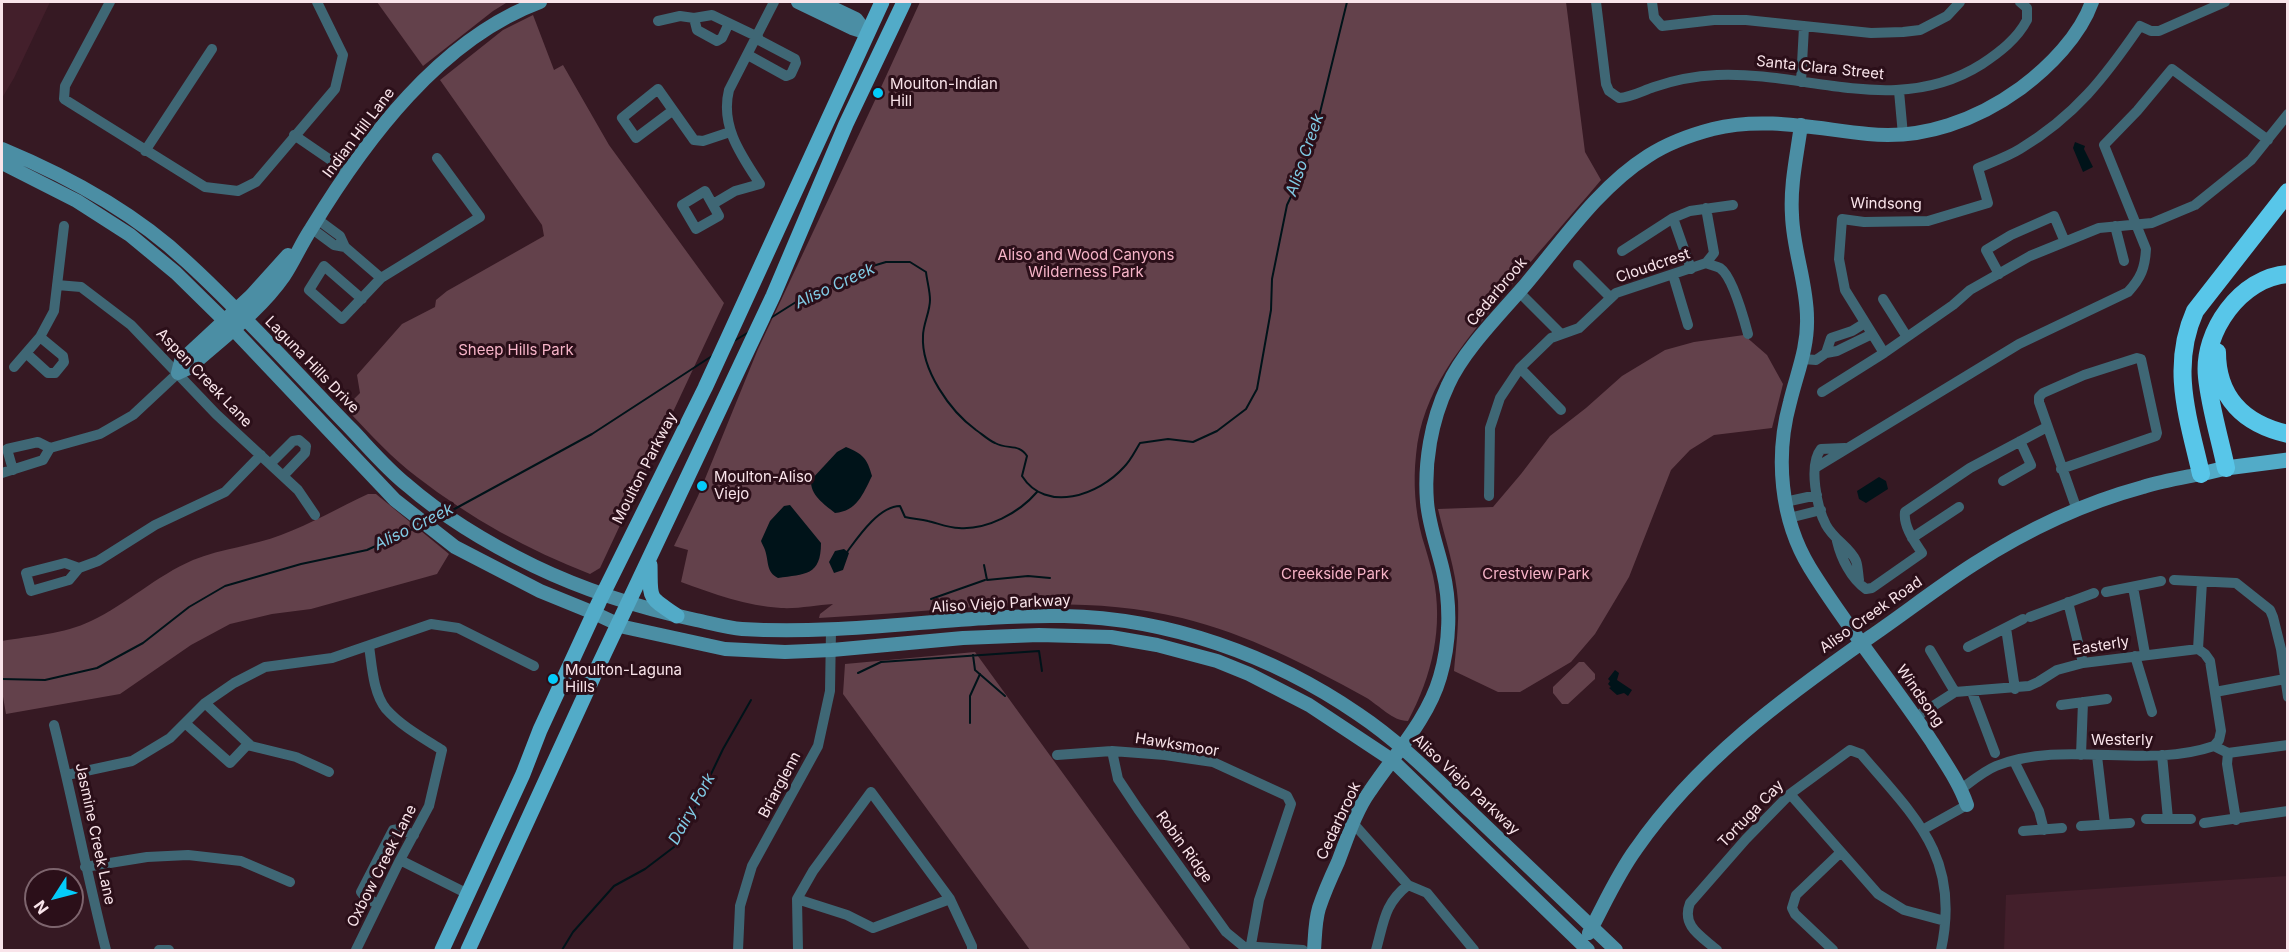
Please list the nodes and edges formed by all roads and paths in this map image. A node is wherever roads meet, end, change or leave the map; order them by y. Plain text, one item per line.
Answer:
1 (110, 2) edge
2 (317, 2) edge
3 (540, 2) edge
4 (774, 2) edge
5 (798, 2) edge
6 (820, 2) edge
7 (882, 2) edge
8 (894, 2) edge
9 (904, 2) edge
10 (1596, 2) edge
11 (1652, 2) edge
12 (1960, 2) edge
13 (2021, 2) edge
14 (2092, 2) edge
15 (2224, 2) edge
16 (694, 18) junction
17 (658, 21) dead end
18 (729, 23) junction
19 (1804, 27) junction
20 (868, 33) junction
21 (757, 38) junction
22 (212, 49) dead end
23 (748, 55) junction
24 (1800, 82) junction
25 (1899, 91) junction
26 (672, 111) junction
27 (2288, 114) edge
28 (846, 124) junction
29 (1801, 126) junction
30 (730, 132) junction
31 (294, 135) junction
32 (1903, 135) junction
33 (2268, 140) junction
34 (2, 148) edge
35 (145, 151) junction
36 (437, 158) dead end
37 (2, 163) edge
38 (348, 172) junction
39 (2288, 192) edge
40 (713, 204) dead end
41 (1733, 205) dead end
42 (1707, 208) junction
43 (1673, 218) junction
44 (2137, 223) junction
45 (64, 226) dead end
46 (2115, 226) junction
47 (311, 228) junction
48 (2065, 242) junction
49 (1622, 251) dead end
50 (2124, 261) dead end
51 (1706, 263) junction
52 (1578, 265) dead end
53 (1691, 269) junction
54 (1999, 274) junction
55 (2288, 274) edge
56 (1673, 275) junction
57 (381, 278) junction
58 (57, 285) junction
59 (1519, 292) junction
60 (1611, 298) junction
61 (362, 299) junction
62 (1883, 299) dead end
63 (241, 314) junction
64 (1865, 322) junction
65 (228, 325) junction
66 (1688, 325) dead end
67 (2218, 329) junction
68 (1561, 334) junction
69 (1748, 334) dead end
70 (1872, 334) junction
71 (40, 337) junction
72 (1907, 337) junction
73 (1826, 353) junction
74 (1884, 353) junction
75 (26, 354) junction
76 (1803, 359) junction
77 (14, 367) dead end
78 (1520, 368) junction
79 (178, 373) junction
80 (1822, 392) dead end
81 (1561, 410) dead end
82 (2048, 427) junction
83 (2288, 434) edge
84 (2020, 441) junction
85 (50, 448) junction
86 (261, 455) junction
87 (2288, 460) edge
88 (270, 464) junction
89 (2226, 468) junction
90 (2061, 469) junction
91 (13, 470) junction
92 (2, 473) edge
93 (2201, 474) junction
94 (283, 477) junction
95 (2003, 481) dead end
96 (1817, 495) junction
97 (1489, 496) dead end
98 (1785, 502) junction
99 (1959, 507) dead end
100 (1821, 510) junction
101 (2077, 510) junction
102 (315, 515) dead end
103 (1789, 518) junction
104 (1912, 538) junction
105 (650, 559) junction
106 (79, 568) dead end
107 (2174, 580) dead end
108 (2161, 581) dead end
109 (2202, 582) junction
110 (2133, 587) junction
111 (2106, 592) dead end
112 (2094, 593) dead end
113 (603, 594) junction
114 (2068, 602) junction
115 (628, 603) junction
116 (594, 613) junction
117 (677, 616) junction
118 (618, 625) junction
119 (2006, 628) junction
120 (831, 630) junction
121 (1862, 643) junction
122 (369, 646) junction
123 (1968, 647) dead end
124 (2198, 649) junction
125 (832, 650) junction
126 (1930, 650) dead end
127 (2140, 655) junction
128 (2083, 663) junction
129 (534, 666) dead end
130 (2285, 679) junction
131 (2015, 689) junction
132 (1955, 692) junction
133 (1972, 692) junction
134 (2215, 692) junction
135 (2288, 697) edge
136 (2107, 699) dead end
137 (2083, 702) junction
138 (205, 703) junction
139 (2061, 705) dead end
140 (2151, 712) dead end
141 (1916, 717) junction
142 (185, 723) junction
143 (54, 725) dead end
144 (248, 744) junction
145 (2288, 745) edge
146 (1401, 746) junction
147 (2214, 746) junction
148 (1112, 750) junction
149 (1995, 753) dead end
150 (2228, 753) junction
151 (1057, 755) dead end
152 (2081, 755) junction
153 (2162, 755) junction
154 (2097, 756) junction
155 (1392, 760) junction
156 (2014, 761) junction
157 (329, 772) dead end
158 (67, 775) junction
159 (1961, 789) junction
160 (1790, 794) junction
161 (1967, 805) joint
162 (2288, 812) edge
163 (2146, 819) dead end
164 (2168, 819) junction
165 (2191, 819) dead end
166 (2236, 820) junction
167 (2130, 823) dead end
168 (2204, 823) dead end
169 (1353, 824) junction
170 (2105, 824) junction
171 (2080, 826) dead end
172 (2062, 828) dead end
173 (1924, 829) junction
174 (2023, 831) dead end
175 (2044, 831) junction
176 (414, 835) junction
177 (1841, 852) junction
178 (400, 860) junction
179 (85, 867) junction
180 (290, 882) dead end
181 (1408, 885) junction
182 (468, 894) junction
183 (797, 899) junction
184 (950, 899) junction
185 (378, 904) junction
186 (1945, 921) junction
187 (1592, 927) junction
188 (1270, 949) edge
189 (1584, 949) edge
190 (106, 951) edge
191 (159, 951) edge
192 (169, 951) edge
193 (356, 951) edge
194 (442, 951) edge
195 (468, 951) edge
196 (738, 951) edge
197 (798, 951) edge
198 (972, 951) edge
199 (1250, 951) edge
200 (1303, 951) edge
201 (1314, 951) edge
202 (1376, 951) edge
203 (1474, 951) edge
204 (1616, 951) edge
205 (1717, 951) edge
206 (1833, 951) edge
207 (1941, 951) edge

1 - 35 street
2 - 31 street
3 - 38 main road, Indian Hill Lane
4 - 21 street
5 - 20 main road
6 - 20 main road
7 - 20 main road, Moulton Parkway
8 - 20 main road
9 - 28 main road
10 - 24 street, Santa Clara Street
11 - 19 street
12 - 19 street
13 - 25 street, Santa Clara Street
14 - 32 main road, Cedarbrook
15 - 64 street, Windsong
16 - 17 street
16 - 18 street
16 - 18 street
18 - 21 street
19 - 24 street
20 - 28 main road
20 - 113 main road, Moulton Parkway
21 - 23 street
21 - 23 street
22 - 35 street
23 - 30 street
24 - 25 street, Santa Clara Street
25 - 32 street
26 - 26 street
26 - 30 street
27 - 33 street
28 - 105 main road
29 - 32 main road, Cedarbrook
29 - 59 main road, Cedarbrook
29 - 76 main road, Windsong
30 - 40 street
31 - 35 street
31 - 38 street
33 - 44 street
33 - 44 street
34 - 63 main road, Laguna Hills Drive
36 - 57 street
37 - 65 main road
38 - 47 main road, Indian Hill Lane
39 - 93 highway
41 - 42 street
42 - 43 street
42 - 51 street
43 - 49 street
43 - 53 street
44 - 46 street
44 - 96 street
45 - 58 street
46 - 48 street
46 - 50 street
47 - 57 street
47 - 63 main road, Indian Hill Lane
48 - 54 street
48 - 54 street
51 - 53 street, Cloudcrest
51 - 69 street
52 - 60 street
53 - 56 street, Cloudcrest
54 - 72 street
55 - 67 highway
56 - 60 street, Cloudcrest
56 - 66 street
57 - 61 street
58 - 71 street
58 - 79 street, Aspen Creek Lane
59 - 68 street
59 - 146 main road, Cedarbrook
60 - 68 street, Cloudcrest
61 - 61 street
62 - 72 street
63 - 65 main road, Indian Hill Lane
63 - 113 main road, Laguna Hills Drive
64 - 70 street, Windsong
64 - 73 street
65 - 79 main road, Indian Hill Lane
65 - 116 main road
67 - 83 highway
67 - 89 highway
68 - 78 street, Cloudcrest
70 - 73 street
70 - 74 street, Windsong
71 - 75 street
71 - 75 street
72 - 74 street
73 - 76 street
74 - 80 street
75 - 77 street
76 - 98 main road, Windsong
78 - 81 street
78 - 97 street, Cloudcrest
79 - 85 street, Indian Hill Lane
79 - 86 street, Aspen Creek Lane
82 - 84 street
82 - 90 street
82 - 90 street
84 - 95 street
84 - 104 street
85 - 91 street, Indian Hill Lane
85 - 91 street, Indian Hill Lane
86 - 88 street, Aspen Creek Lane
86 - 106 street
87 - 89 main road, Aliso Creek Road
88 - 94 street, Aspen Creek Lane
88 - 94 street
89 - 93 main road, Aliso Creek Road
90 - 101 street
91 - 92 street, Indian Hill Lane
93 - 101 main road, Aliso Creek Road
94 - 102 street, Aspen Creek Lane
96 - 98 street
96 - 100 street
98 - 103 main road, Windsong
99 - 104 street
100 - 103 street
100 - 104 street
101 - 121 main road, Aliso Creek Road
103 - 121 main road, Windsong
105 - 115 main road
105 - 117 main road
107 - 109 street
108 - 110 street
109 - 124 street
109 - 130 street
110 - 111 street
110 - 127 street
112 - 114 street
113 - 115 main road, Aliso Viejo Parkway
113 - 116 main road, Moulton Parkway
114 - 119 street
114 - 128 street
115 - 117 main road, Aliso Viejo Parkway
115 - 118 main road
116 - 118 main road
116 - 182 main road, Moulton Parkway
117 - 120 main road, Aliso Viejo Parkway
118 - 125 main road
118 - 195 main road
119 - 123 street
119 - 131 street
120 - 125 street, Briarglenn
120 - 146 main road, Aliso Viejo Parkway
121 - 141 main road, Windsong
121 - 187 main road, Aliso Creek Road
122 - 129 street
122 - 138 street
122 - 176 street, Oxbow Creek Lane
124 - 127 street, Easterly
124 - 134 street
125 - 155 main road
125 - 196 street, Briarglenn
126 - 132 street
127 - 128 street, Easterly
127 - 140 street
128 - 131 street, Easterly
130 - 134 street
130 - 135 street
131 - 133 street, Easterly
132 - 133 street, Easterly
132 - 141 street
133 - 149 street
134 - 147 street
136 - 137 street
137 - 139 street
137 - 152 street
138 - 142 street
138 - 144 street
141 - 159 main road, Windsong
142 - 144 street
142 - 158 street
143 - 158 street, Jasmine Creek Lane
144 - 157 street
145 - 150 street
146 - 155 main road, Cedarbrook
146 - 187 main road, Aliso Viejo Parkway
147 - 150 street
147 - 153 street, Westerly
148 - 151 street, Hawksmoor
148 - 199 street, Robin Ridge
148 - 199 street, Hawksmoor
150 - 166 street
152 - 154 street, Westerly
152 - 156 street, Westerly
153 - 154 street, Westerly
153 - 164 street
154 - 170 street
155 - 169 main road, Cedarbrook
155 - 189 main road
156 - 159 street, Westerly
156 - 175 street
158 - 179 street, Jasmine Creek Lane
159 - 161 main road, Windsong
160 - 173 street, Tortuga Cay
160 - 177 street
160 - 205 street, Tortuga Cay
161 - 173 street
162 - 166 street
163 - 164 street
164 - 165 street
166 - 168 street
167 - 170 street
169 - 181 street
169 - 201 main road, Cedarbrook
170 - 171 street
172 - 175 street
173 - 186 street
174 - 175 street
176 - 178 street, Oxbow Creek Lane
176 - 185 street
177 - 186 street
177 - 206 street
178 - 182 street
178 - 185 street, Oxbow Creek Lane
179 - 180 street
179 - 190 street, Jasmine Creek Lane
181 - 202 street
181 - 203 street
182 - 194 main road, Moulton Parkway
183 - 184 street
183 - 184 street
183 - 197 street
184 - 198 street
185 - 193 street, Oxbow Creek Lane
186 - 207 street
187 - 189 main road, Aliso Creek Road
187 - 204 main road, Aliso Viejo Parkway
188 - 199 street
188 - 200 street
191 - 192 street

